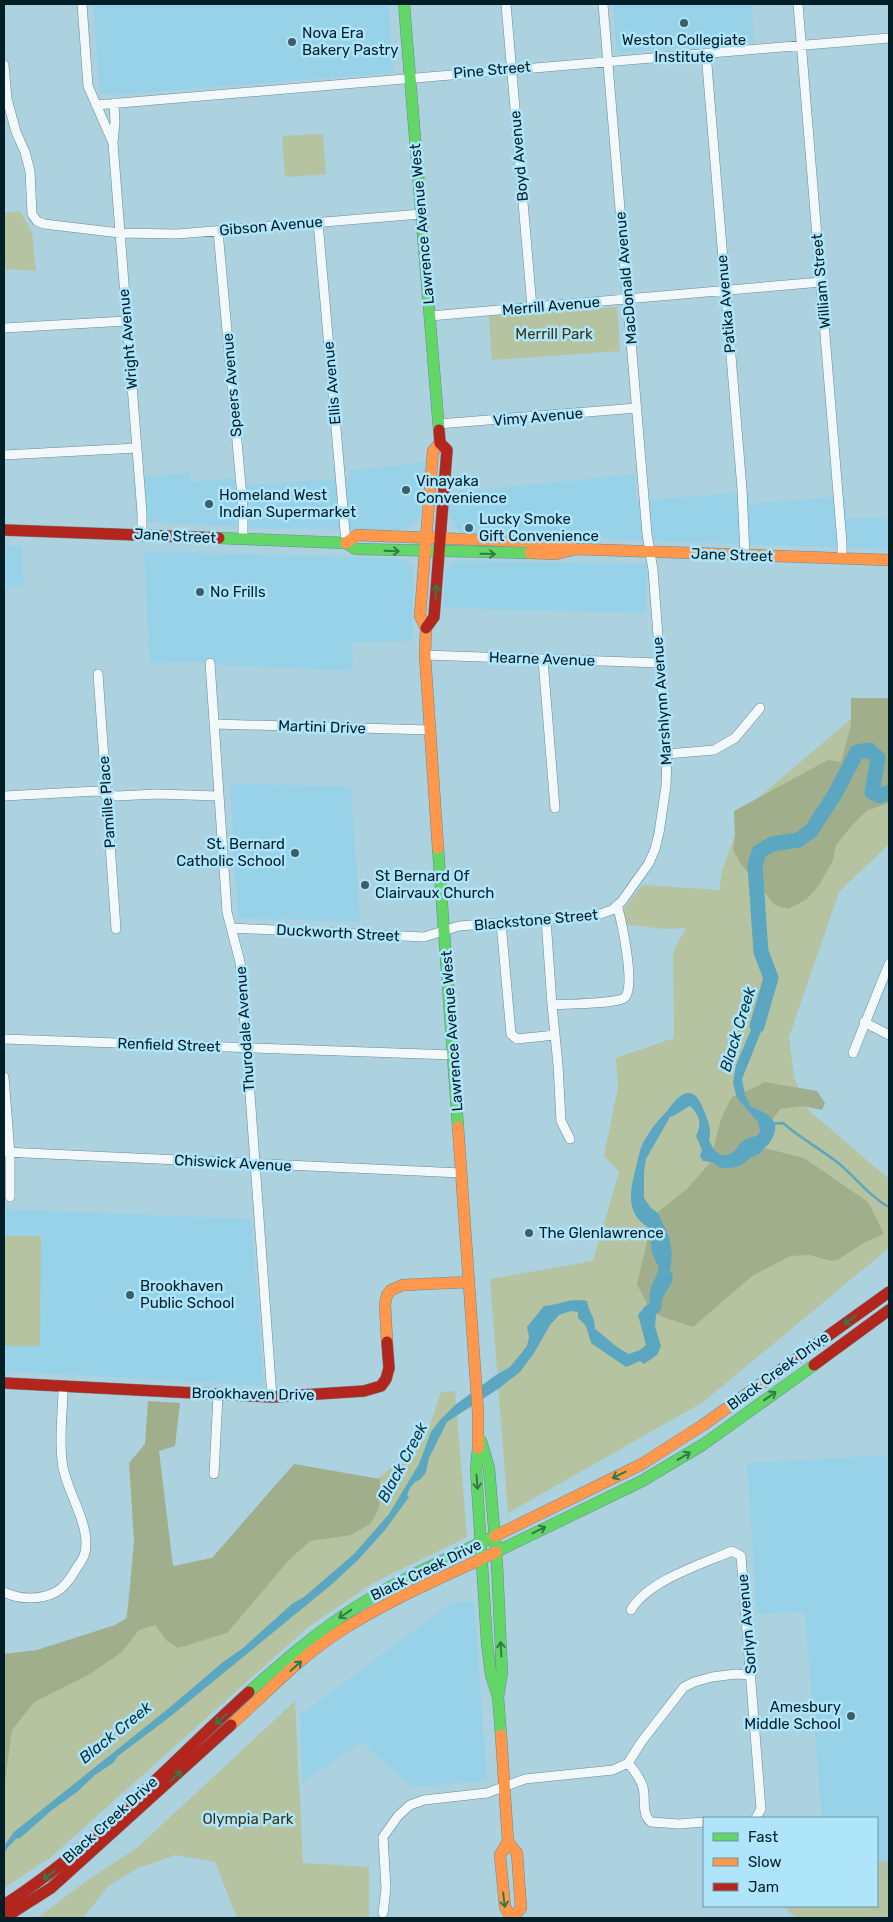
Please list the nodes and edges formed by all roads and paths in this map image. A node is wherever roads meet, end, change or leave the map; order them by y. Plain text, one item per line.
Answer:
1 (82, 4) edge
2 (404, 4) edge
3 (506, 4) edge
4 (603, 4) edge
5 (798, 4) edge
6 (889, 38) edge
7 (801, 45) junction
8 (706, 53) junction
9 (608, 61) junction
10 (4, 65) edge
11 (512, 69) junction
12 (410, 77) junction
13 (114, 102) junction
14 (96, 105) junction
15 (113, 143) junction
16 (421, 214) junction
17 (318, 222) junction
18 (218, 231) junction
19 (120, 233) junction
20 (821, 282) junction
21 (725, 291) junction
22 (628, 299) junction
23 (532, 307) junction
24 (430, 316) junction
25 (126, 320) junction
26 (4, 328) edge
27 (637, 408) junction
28 (438, 424) junction
29 (440, 443) junction
30 (137, 448) junction
31 (4, 455) edge
32 (4, 530) edge
33 (142, 535) junction
34 (425, 538) junction
35 (441, 538) junction
36 (243, 539) junction
37 (346, 544) junction
38 (576, 549) junction
39 (424, 552) junction
40 (650, 552) junction
41 (439, 553) junction
42 (746, 555) junction
43 (842, 559) junction
44 (889, 560) edge
45 (426, 628) junction
46 (425, 655) junction
47 (543, 660) junction
48 (210, 663) dead end
49 (660, 663) junction
50 (98, 674) dead end
51 (760, 708) dead end
52 (214, 724) junction
53 (430, 730) junction
54 (667, 754) junction
55 (106, 794) junction
56 (4, 796) edge
57 (218, 796) junction
58 (555, 808) dead end
59 (655, 849) joint
60 (617, 905) junction
61 (546, 919) junction
62 (501, 923) junction
63 (230, 928) junction
64 (116, 930) dead end
65 (445, 931) junction
66 (889, 964) edge
67 (552, 1006) junction
68 (864, 1022) junction
69 (555, 1035) junction
70 (889, 1035) edge
71 (4, 1038) edge
72 (246, 1049) junction
73 (852, 1053) dead end
74 (453, 1055) junction
75 (4, 1078) edge
76 (570, 1139) dead end
77 (7, 1152) edge
78 (255, 1164) junction
79 (461, 1173) junction
80 (10, 1197) dead end
81 (469, 1282) junction
82 (889, 1292) edge
83 (889, 1310) edge
84 (4, 1383) edge
85 (63, 1387) junction
86 (218, 1395) junction
87 (272, 1397) junction
88 (479, 1434) junction
89 (214, 1474) dead end
90 (495, 1536) junction
91 (481, 1543) junction
92 (496, 1552) junction
93 (482, 1559) junction
94 (4, 1592) edge
95 (631, 1610) dead end
96 (751, 1675) junction
97 (498, 1697) junction
98 (628, 1763) junction
99 (503, 1787) junction
100 (757, 1817) edge
101 (703, 1822) edge
102 (508, 1842) junction
103 (519, 1877) junction
104 (502, 1880) junction
105 (4, 1905) edge
106 (383, 1913) dead end
107 (4, 1918) edge
108 (512, 1918) edge

1 - 14 street, Wright Avenue
2 - 12 main road, Lawrence Avenue West
3 - 11 street, Boyd Avenue
4 - 9 street, MacDonald Avenue
5 - 7 street, William Street
6 - 7 street, Pine Street
7 - 8 street, Pine Street
7 - 20 street, William Street
8 - 9 street, Pine Street
8 - 21 street, Patika Avenue
9 - 11 street, Pine Street
9 - 22 street, MacDonald Avenue
10 - 19 street, Gibson Avenue
11 - 12 street, Pine Street
11 - 23 street, Boyd Avenue
12 - 13 street, Pine Street
12 - 16 main road, Lawrence Avenue West
13 - 14 street, Pine Street
13 - 15 street, Wright Avenue
14 - 15 street, Wright Avenue
15 - 19 street, Wright Avenue
16 - 17 street, Gibson Avenue
16 - 24 main road, Lawrence Avenue West
17 - 18 street, Gibson Avenue
17 - 37 street, Ellis Avenue
18 - 19 street, Gibson Avenue
18 - 36 street, Speers Avenue
19 - 25 street, Wright Avenue
20 - 21 street, Merrill Avenue
20 - 43 street, William Street
21 - 22 street, Merrill Avenue
21 - 42 street, Patika Avenue
22 - 23 street, Merrill Avenue
22 - 27 street, MacDonald Avenue
23 - 24 street, Merrill Avenue
24 - 28 main road, Lawrence Avenue West
25 - 26 street
25 - 30 street, Wright Avenue
27 - 28 street, Vimy Avenue
27 - 40 street, MacDonald Avenue
28 - 29 main road, Lawrence Avenue West
29 - 34 main road, Lawrence Avenue West
29 - 35 main road, Lawrence Avenue West
30 - 31 street
30 - 33 street, Wright Avenue
32 - 33 main road, Jane Street
33 - 36 main road, Jane Street
34 - 35 main road, Jane Street
34 - 37 main road, Jane Street
34 - 39 main road, Lawrence Avenue West
35 - 38 main road, Jane Street
35 - 41 main road, Lawrence Avenue West
36 - 37 main road, Jane Street
37 -> 39 main road, Jane Street
38 - 40 main road, Jane Street
41 -> 38 main road, Jane Street
39 - 41 main road, Jane Street
39 - 45 main road, Lawrence Avenue West
40 - 42 main road, Jane Street
40 - 49 street, Marshlynn Avenue
45 -> 41 main road, Lawrence Avenue West
42 - 43 main road, Jane Street
43 - 44 main road, Jane Street
45 - 46 main road, Lawrence Avenue West
46 - 47 street, Hearne Avenue
46 - 53 main road, Lawrence Avenue West
47 - 49 street, Hearne Avenue
47 - 58 street
48 - 52 street, Thurodale Avenue
49 - 54 street, Marshlynn Avenue
50 - 55 street, Pamille Place
51 - 54 street
52 - 53 street, Martini Drive
52 - 57 street, Thurodale Avenue
53 - 65 main road, Lawrence Avenue West
54 - 59 street, Marshlynn Avenue
55 - 56 street
55 - 57 street
55 - 64 street, Pamille Place
57 - 63 street, Thurodale Avenue
59 - 60 street, Blackstone Street
60 - 61 street, Blackstone Street
60 - 67 street
61 - 62 street, Blackstone Street
61 - 67 street
62 - 65 street, Blackstone Street
62 - 69 street
63 - 65 street, Duckworth Street
63 - 72 street, Thurodale Avenue
65 - 74 main road, Lawrence Avenue West
66 - 68 street
67 - 69 street
68 - 70 street
68 - 73 street
69 - 76 street
71 - 72 street, Renfield Street
72 - 74 street, Renfield Street
72 - 78 street, Thurodale Avenue
74 - 79 main road, Lawrence Avenue West
75 - 77 street
77 - 78 street, Chiswick Avenue
77 - 80 street
78 - 79 street, Chiswick Avenue
78 - 87 street, Thurodale Avenue
79 - 81 main road, Lawrence Avenue West
81 - 87 main road, Brookhaven Drive
81 - 88 main road, Lawrence Avenue West
82 -> 90 main road, Black Creek Drive
92 -> 83 main road, Black Creek Drive
84 - 85 main road, Brookhaven Drive
85 - 86 main road, Brookhaven Drive
85 - 94 street
86 - 87 main road, Brookhaven Drive
86 - 89 street
88 - 90 main road, Lawrence Avenue West
88 -> 91 main road, Lawrence Avenue West
90 - 91 main road, Black Creek Drive
90 - 92 main road, Lawrence Avenue West
91 - 93 main road, Lawrence Avenue West
91 -> 105 main road, Black Creek Drive
92 - 93 main road, Black Creek Drive
97 -> 92 main road, Lawrence Avenue West
93 - 97 main road, Lawrence Avenue West
107 -> 93 main road, Black Creek Drive
95 - 96 street, Sorlyn Avenue
96 - 98 street
96 - 100 street, Sorlyn Avenue
97 - 99 main road, Lawrence Avenue West
98 - 99 street
98 - 101 street
99 - 102 main road, Lawrence Avenue West
99 - 106 street
102 - 103 main road, Lawrence Avenue West
102 - 104 main road, Lawrence Avenue West
103 - 104 street
103 - 108 main road, Lawrence Avenue West
104 -> 108 main road, Lawrence Avenue West

